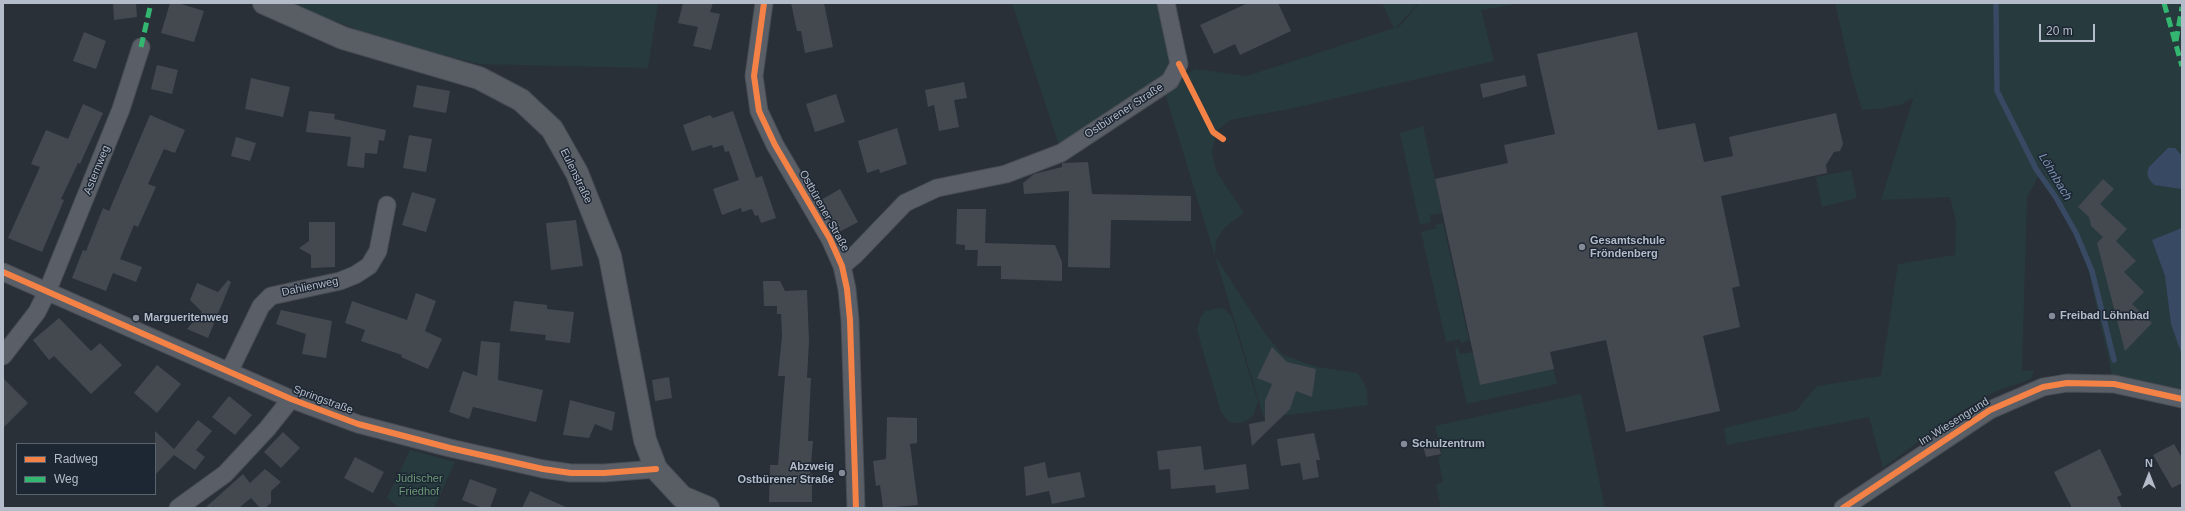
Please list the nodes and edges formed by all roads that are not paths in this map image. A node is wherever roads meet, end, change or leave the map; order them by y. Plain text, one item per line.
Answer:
1 (264, 3) edge
2 (764, 3) edge
3 (1166, 3) edge
4 (141, 47) dead end
5 (387, 205) dead end
6 (842, 266) junction
7 (3, 272) edge
8 (47, 292) junction
9 (3, 356) edge
10 (229, 372) junction
11 (2182, 399) edge
12 (291, 400) junction
13 (656, 469) junction
14 (178, 508) edge
15 (708, 508) edge
16 (856, 508) edge
17 (1843, 508) edge

1 - 13 main road, Eulenstraße
2 - 6 street, Ostbürener Straße
3 - 6 street, Ostbürener Straße
4 - 8 street, Asternweg
5 - 10 street, Dahlienweg
6 - 16 street, Ostbürener Straße
7 - 8 street, Springstraße
8 - 9 street, Asternweg
8 - 10 street, Springstraße
10 - 12 street, Springstraße
11 - 17 street, Im Wiesengrund
12 - 13 street, Springstraße
12 - 14 street
13 - 15 main road, Eulenstraße

